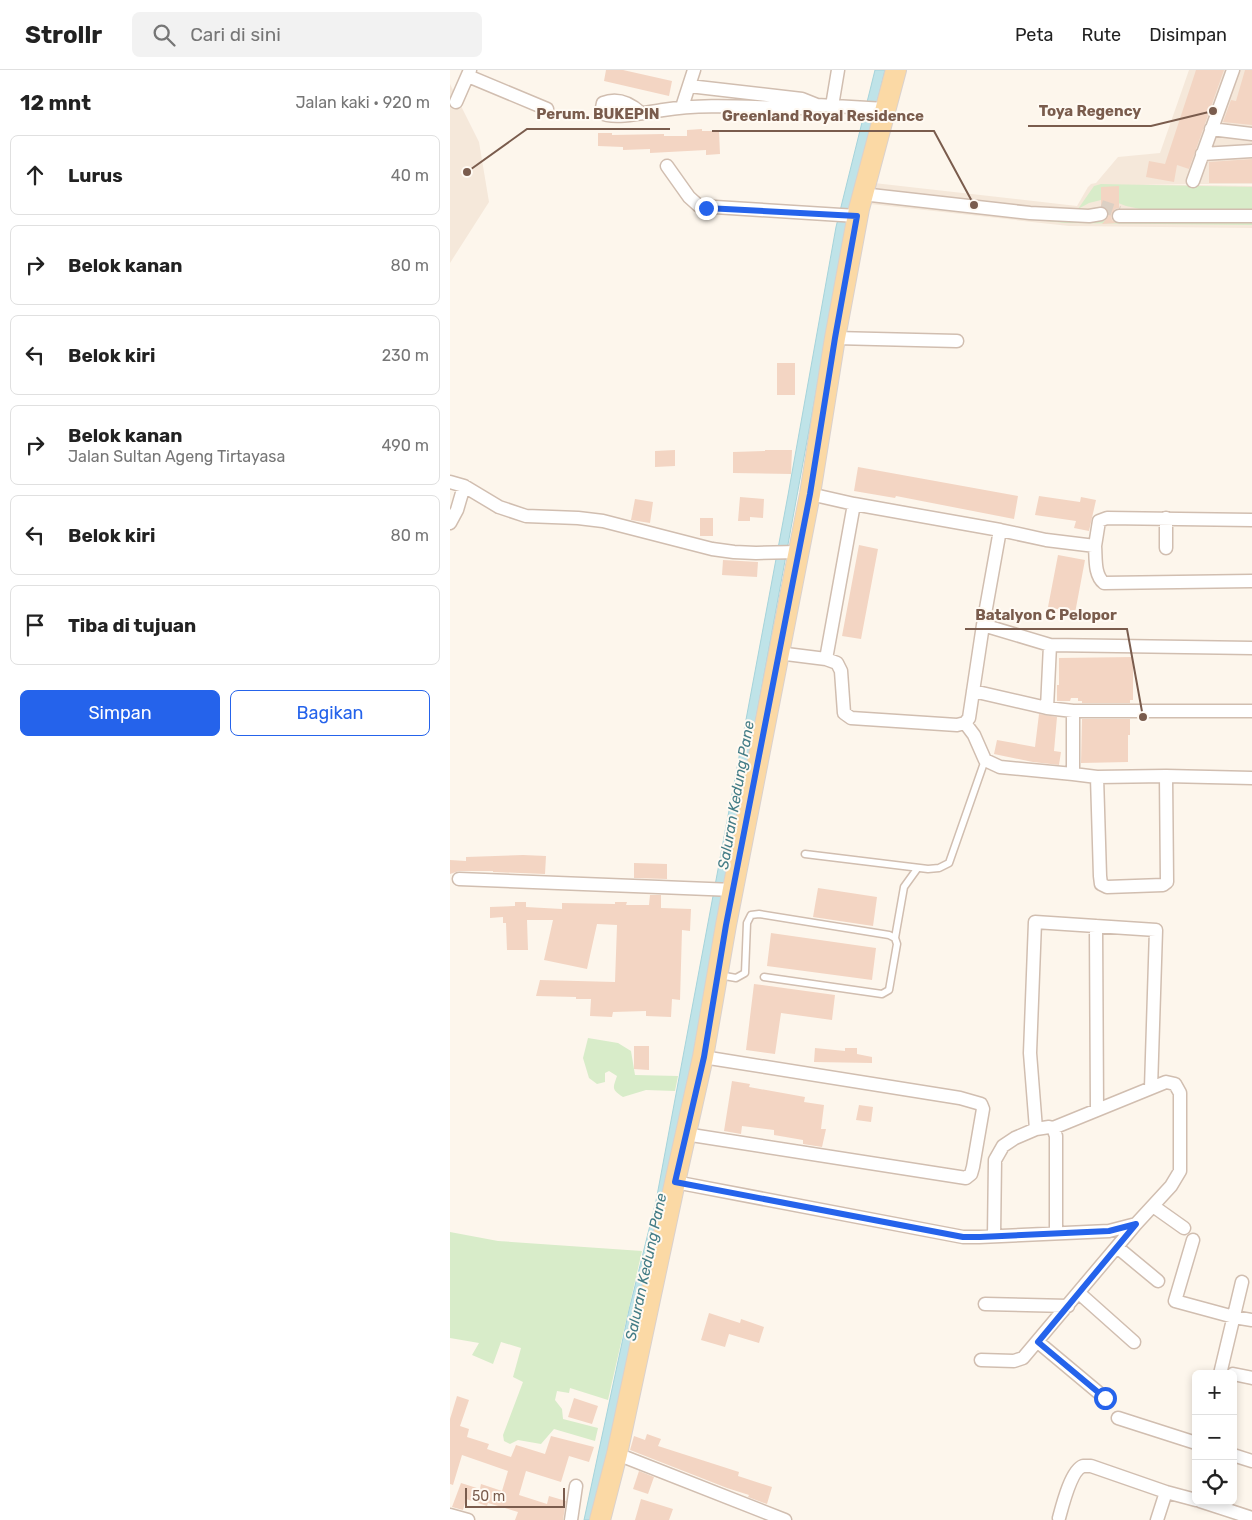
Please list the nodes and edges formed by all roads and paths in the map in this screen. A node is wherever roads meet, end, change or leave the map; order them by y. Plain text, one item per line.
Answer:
1 (694, 70) edge
2 (838, 70) edge
3 (896, 70) edge
4 (1233, 70) edge
5 (469, 73) edge
6 (689, 86) junction
7 (456, 102) dead end
8 (818, 105) junction
9 (832, 106) junction
10 (682, 107) junction
11 (547, 109) dead end
12 (882, 109) junction
13 (641, 113) dead end
14 (1211, 129) junction
15 (1252, 134) edge
16 (1252, 152) edge
17 (1202, 154) junction
18 (667, 166) dead end
19 (1193, 181) dead end
20 (862, 194) junction
21 (1101, 210) tunnel mouth
22 (1119, 214) tunnel mouth
23 (854, 216) junction
24 (1252, 216) edge
25 (835, 338) junction
26 (957, 341) dead end
27 (450, 482) edge
28 (464, 486) junction
29 (810, 494) junction
30 (854, 504) junction
31 (1166, 518) junction
32 (1252, 520) edge
33 (450, 523) edge
34 (1000, 530) junction
35 (1095, 546) junction
36 (1166, 548) dead end
37 (794, 552) junction
38 (1252, 581) edge
39 (983, 624) junction
40 (1050, 645) junction
41 (1252, 648) edge
42 (778, 652) junction
43 (826, 659) junction
44 (973, 691) junction
45 (1048, 708) junction
46 (1073, 711) junction
47 (1252, 711) edge
48 (965, 723) junction
49 (985, 760) junction
50 (1073, 774) junction
51 (1166, 776) junction
52 (1097, 777) junction
53 (1252, 778) edge
54 (805, 854) dead end
55 (918, 869) junction
56 (459, 879) dead end
57 (731, 890) junction
58 (1096, 926) junction
59 (895, 938) junction
60 (718, 975) junction
61 (764, 977) dead end
62 (704, 1057) junction
63 (1151, 1088) junction
64 (1097, 1110) junction
65 (1053, 1128) junction
66 (1036, 1129) junction
67 (685, 1134) junction
68 (675, 1182) junction
69 (1153, 1206) junction
70 (1136, 1224) junction
71 (1184, 1228) dead end
72 (1056, 1233) junction
73 (994, 1236) junction
74 (1193, 1240) dead end
75 (1117, 1247) junction
76 (1158, 1281) dead end
77 (1242, 1282) dead end
78 (1079, 1293) junction
79 (985, 1304) dead end
80 (1068, 1306) junction
81 (1234, 1317) junction
82 (1252, 1320) edge
83 (1038, 1342) junction
84 (1134, 1342) dead end
85 (982, 1360) dead end
86 (1226, 1370) edge
87 (1237, 1375) edge
88 (1252, 1378) edge
89 (1105, 1398) dead end
90 (1118, 1418) dead end
91 (1192, 1442) edge
92 (616, 1454) junction
93 (1237, 1456) edge
94 (1252, 1461) edge
95 (576, 1486) dead end
96 (1166, 1492) junction
97 (1192, 1498) edge
98 (1212, 1505) edge
99 (450, 1515) edge
100 (1252, 1518) edge
101 (1059, 1519) edge
102 (468, 1520) edge
103 (571, 1520) edge
104 (600, 1520) edge
105 (784, 1520) edge
106 (1156, 1520) edge

1 - 6 street
2 - 9 street
3 - 12 main road
4 - 14 street
5 - 7 street
5 - 11 street
6 - 8 street
6 - 10 street
8 - 9 street
8 - 10 street
9 - 12 street
10 - 13 street
12 - 20 main road
14 - 15 street
14 - 17 street
16 - 17 street
17 - 19 street
18 - 23 street
20 - 21 street
20 - 23 main road
22 - 24 street
23 - 25 main road
25 - 26 street
25 - 29 main road
27 - 28 street
28 - 33 street
28 - 37 street
29 - 30 street
29 - 37 main road
30 - 34 street
30 - 43 street
31 - 32 street
31 - 35 street
31 - 36 street
34 - 35 street
34 - 39 street
35 - 38 street
37 - 42 main road
39 - 40 street
39 - 44 street
40 - 41 street
40 - 45 street
42 - 43 street
42 - 57 main road
43 - 48 street
44 - 45 street
44 - 48 street
45 - 46 street
46 - 47 street
46 - 50 street
48 - 49 street
49 - 50 street
49 - 55 lane
50 - 52 street
51 - 52 street
51 - 52 street
51 - 53 street
54 - 55 lane
55 - 59 lane
56 - 57 street
57 - 60 main road
58 - 63 street
58 - 64 street
58 - 66 street
59 - 60 lane
59 - 61 lane
60 - 62 main road
62 - 67 main road
62 - 67 street
63 - 64 street
63 - 69 street
64 - 65 street
65 - 66 street
65 - 72 street
66 - 73 street
67 - 68 main road
68 - 73 street
68 - 92 main road
69 - 70 street
69 - 71 street
70 - 72 street
70 - 75 street
72 - 73 street
74 - 81 street
75 - 76 street
75 - 78 street
77 - 81 street
78 - 80 street
78 - 84 street
79 - 80 street
80 - 83 street
81 - 82 street
81 - 86 street
83 - 85 street
83 - 89 street
87 - 88 street
90 - 91 street
92 - 104 main road
92 - 105 street
93 - 94 street
95 - 103 street
96 - 97 street
96 - 101 street
96 - 106 street
98 - 100 street
99 - 102 street

